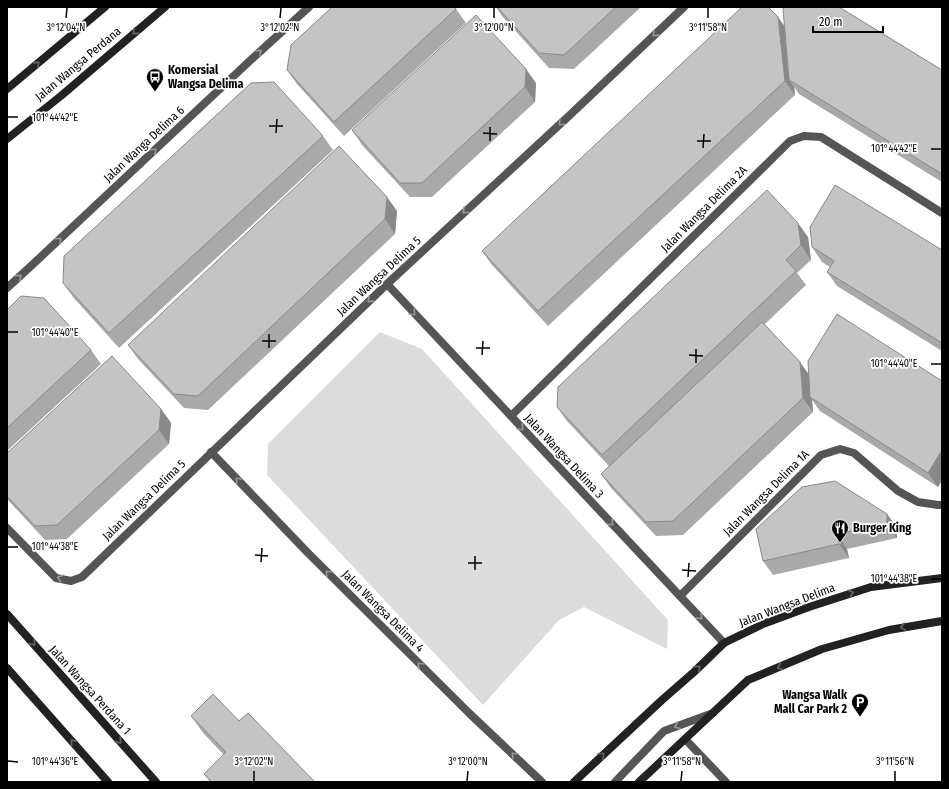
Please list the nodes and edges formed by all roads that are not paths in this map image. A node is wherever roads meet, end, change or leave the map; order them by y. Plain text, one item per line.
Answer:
1 (105, 7) edge
2 (165, 7) edge
3 (309, 7) edge
4 (684, 7) edge
5 (7, 89) edge
6 (7, 139) edge
7 (942, 213) edge
8 (387, 284) junction
9 (7, 288) edge
10 (511, 416) junction
11 (211, 452) junction
12 (942, 505) edge
13 (7, 528) edge
14 (942, 578) edge
15 (680, 596) junction
16 (7, 614) edge
17 (942, 621) edge
18 (724, 644) junction
19 (7, 668) edge
20 (713, 712) junction
21 (685, 739) junction
22 (108, 782) edge
23 (156, 782) edge
24 (542, 782) edge
25 (574, 782) edge
26 (615, 782) edge
27 (639, 782) edge
28 (726, 782) edge

5 -> 1 street
2 -> 6 street, Jalan Wangsa Perdana
9 -> 3 street, Jalan Wanga Delima 6
4 -> 8 street, Jalan Wangsa Delima 5
7 - 10 street, Jalan Wangsa Delima 2A
8 -> 10 street, Jalan Wangsa Delima 3
8 -> 11 street, Jalan Wangsa Delima 5
10 -> 15 street, Jalan Wangsa Delima 3
11 -> 13 street, Jalan Wangsa Delima 5
24 -> 11 street, Jalan Wangsa Delima 4
12 - 15 street, Jalan Wangsa Delima 1A
18 -> 14 street, Jalan Wangsa Delima
15 -> 18 street, Jalan Wangsa Delima 3
16 -> 23 street, Jalan Wangsa Perdana 1
17 -> 20 street
25 -> 18 street, Jalan Wangsa Delima
22 -> 19 street
20 - 21 street
20 -> 26 street
21 - 27 street
21 - 28 street

